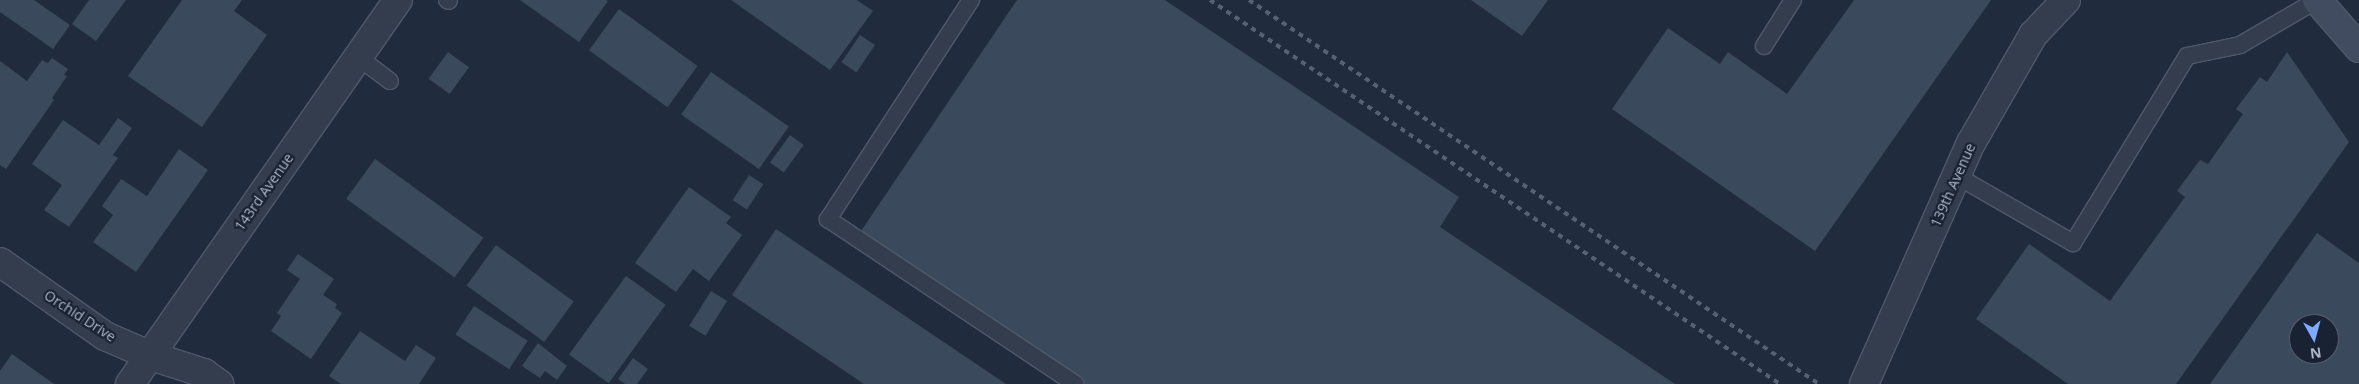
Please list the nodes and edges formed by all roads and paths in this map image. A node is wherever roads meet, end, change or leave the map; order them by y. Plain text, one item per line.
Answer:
1 (398, 0) edge
2 (971, 0) edge
3 (1793, 0) edge
4 (2066, 0) edge
5 (2317, 0) edge
6 (1764, 46) dead end
7 (2359, 48) edge
8 (358, 57) junction
9 (390, 81) dead end
10 (1957, 176) junction
11 (0, 262) edge
12 (151, 356) junction
13 (130, 384) edge
14 (219, 384) edge
15 (1075, 384) edge
16 (1864, 384) edge

1 - 8 street, 143rd Avenue
2 - 15 lane
3 - 6 lane
4 - 10 street, 139th Avenue
5 - 7 main road
5 - 10 lane
8 - 9 lane
8 - 12 street, 143rd Avenue
10 - 16 street, 139th Avenue
11 - 12 street, Orchid Drive
12 - 13 street, 143rd Avenue
12 - 14 street, Orchid Drive

